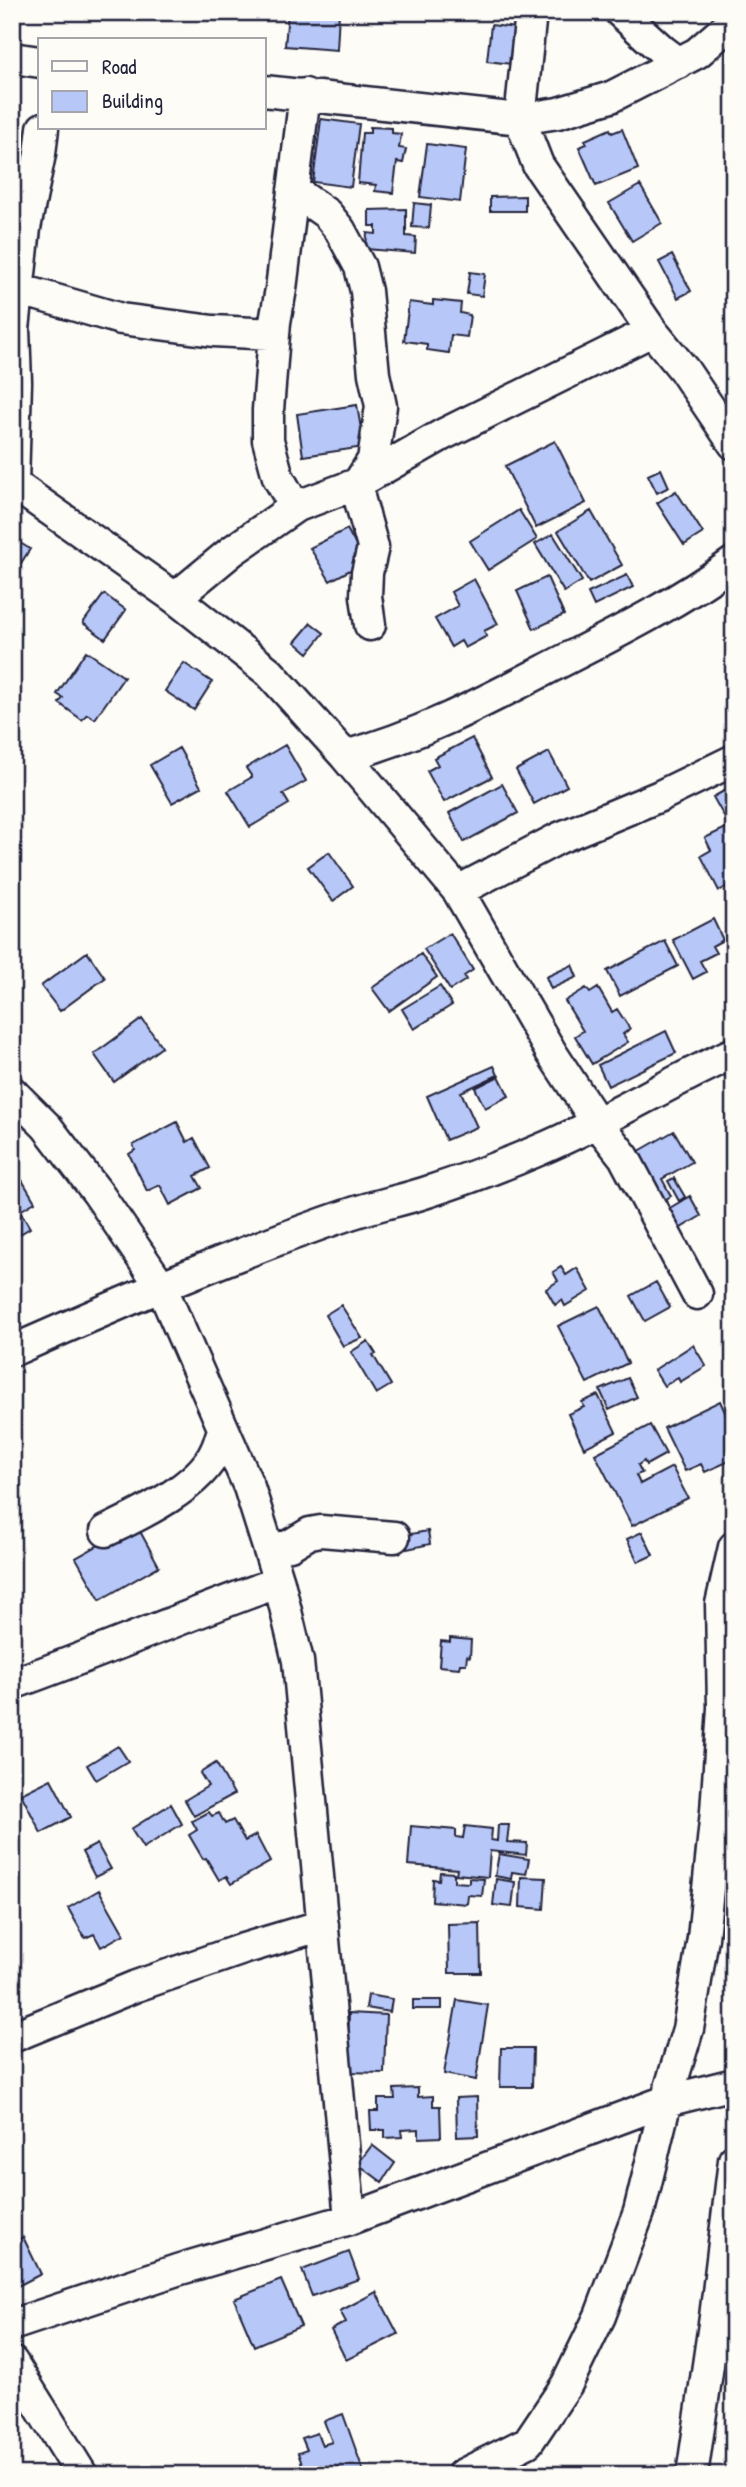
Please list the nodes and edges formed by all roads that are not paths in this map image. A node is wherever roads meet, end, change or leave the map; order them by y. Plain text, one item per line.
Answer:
1 (531, 12) edge
2 (621, 12) edge
3 (734, 21) edge
4 (679, 63) junction
5 (266, 91) edge
6 (305, 94) junction
7 (520, 119) junction
8 (43, 130) edge
9 (293, 190) junction
10 (18, 289) junction
11 (652, 331) junction
12 (274, 334) junction
13 (734, 444) edge
14 (359, 482) junction
15 (13, 483) edge
16 (295, 507) junction
17 (734, 562) edge
18 (175, 598) junction
19 (370, 625) dead end
20 (345, 756) junction
21 (734, 760) edge
22 (458, 891) junction
23 (734, 1053) edge
24 (12, 1093) edge
25 (598, 1124) junction
26 (161, 1286) junction
27 (697, 1294) dead end
28 (12, 1351) edge
29 (223, 1429) junction
30 (106, 1531) dead end
31 (394, 1537) dead end
32 (734, 1547) edge
33 (269, 1550) junction
34 (279, 1583) junction
35 (12, 1684) edge
36 (323, 1925) junction
37 (12, 2037) edge
38 (734, 2084) edge
39 (666, 2101) junction
40 (734, 2160) edge
41 (350, 2219) junction
42 (12, 2325) edge
43 (12, 2361) edge
44 (82, 2475) edge
45 (462, 2475) edge
46 (692, 2475) edge

1 - 7 street
2 - 4 street
3 - 4 street
4 - 7 street
5 - 6 street
6 - 7 street
6 - 9 street
7 - 11 street
8 - 10 street
9 - 12 street
9 - 14 street
10 - 12 street
10 - 15 street
11 - 13 street
11 - 14 street
12 - 16 street
14 - 16 street
14 - 19 street
15 - 18 street
16 - 18 street
17 - 20 street
18 - 20 street
20 - 22 street
21 - 22 street
22 - 25 street
23 - 25 street
24 - 26 street
25 - 26 street
25 - 27 street
26 - 28 street
26 - 29 street
29 - 30 street
29 - 33 street
31 - 33 street
32 - 39 street
33 - 34 street
34 - 35 street
34 - 36 street
36 - 37 street
36 - 41 street
38 - 39 street
39 - 41 street
39 - 45 street
40 - 46 street
41 - 42 street
43 - 44 street

